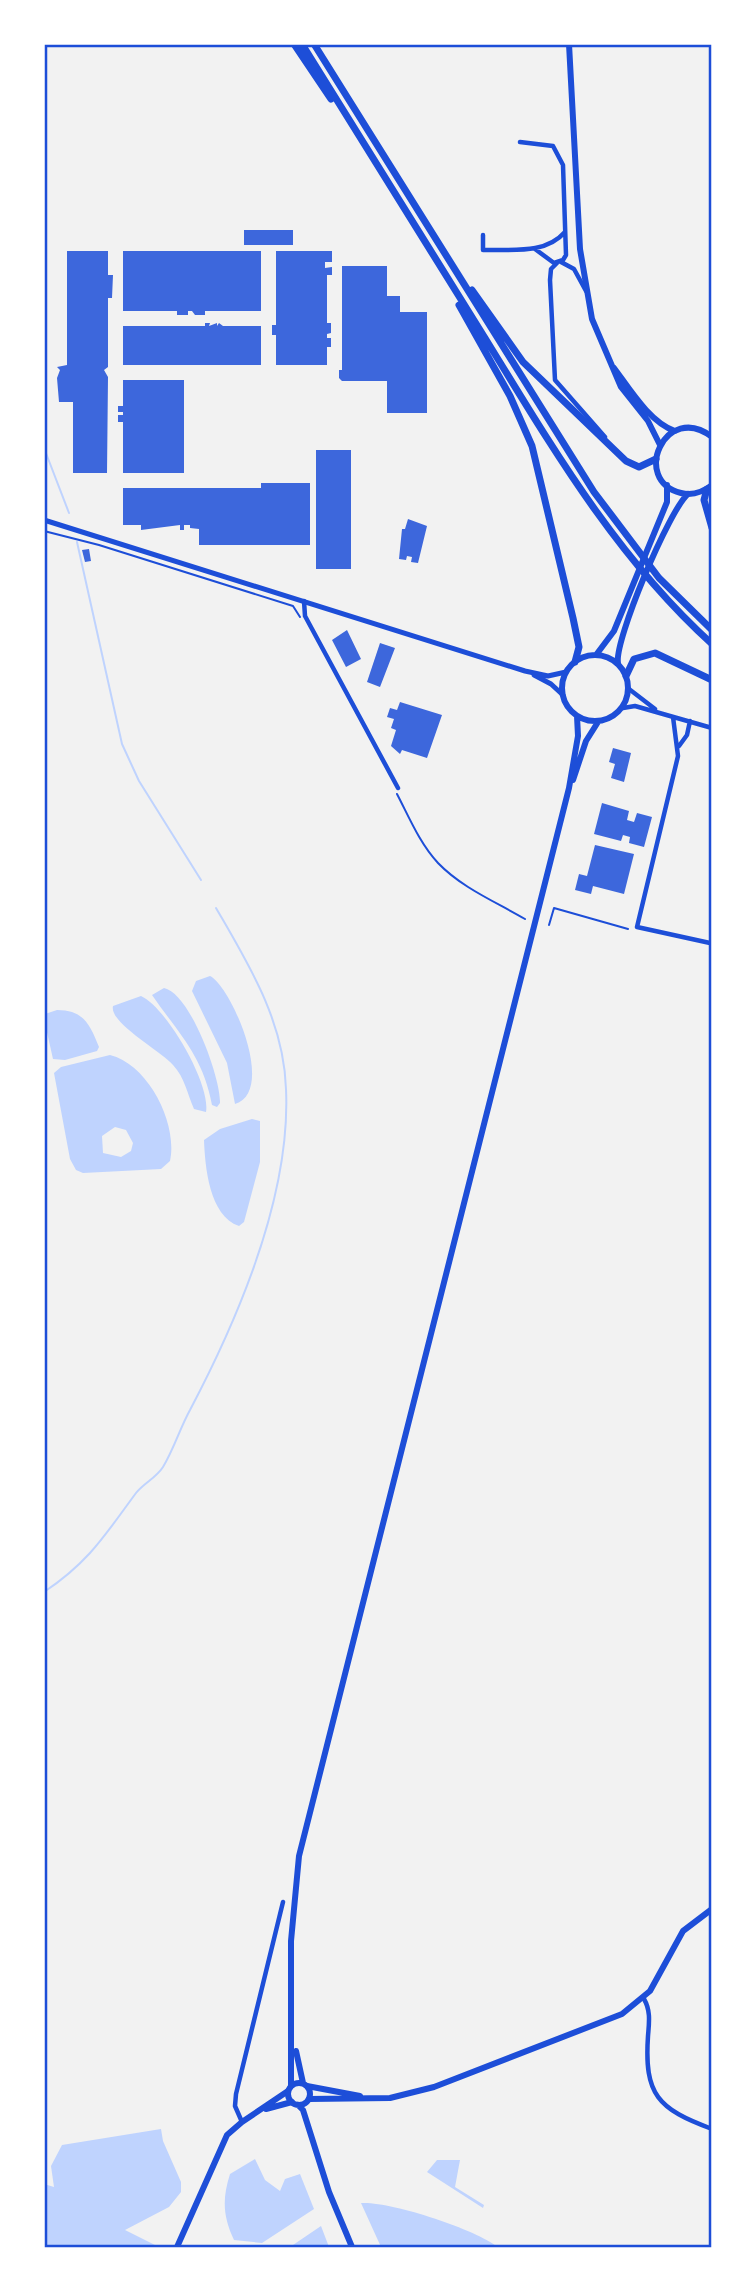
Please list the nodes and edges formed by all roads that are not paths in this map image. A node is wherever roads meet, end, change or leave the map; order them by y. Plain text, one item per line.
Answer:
1 (294, 44) edge
2 (302, 44) edge
3 (314, 44) edge
4 (569, 44) edge
5 (520, 142) dead end
6 (402, 185) junction
7 (393, 190) junction
8 (565, 231) junction
9 (483, 235) dead end
10 (556, 240) junction
11 (565, 245) junction
12 (545, 246) junction
13 (535, 249) junction
14 (544, 254) junction
15 (558, 263) junction
16 (586, 291) junction
17 (610, 362) junction
18 (675, 431) junction
19 (712, 437) edge
20 (660, 444) junction
21 (619, 454) junction
22 (656, 459) junction
23 (667, 485) junction
24 (709, 487) edge
25 (688, 494) junction
26 (44, 520) edge
27 (712, 528) edge
28 (304, 600) junction
29 (712, 630) edge
30 (712, 644) edge
31 (596, 655) junction
32 (575, 662) junction
33 (619, 665) junction
34 (524, 671) junction
35 (566, 672) junction
36 (626, 676) junction
37 (712, 680) edge
38 (629, 690) junction
39 (563, 695) junction
40 (623, 708) junction
41 (658, 711) junction
42 (577, 716) junction
43 (673, 717) junction
44 (690, 721) junction
45 (598, 722) junction
46 (712, 728) edge
47 (679, 746) junction
48 (569, 788) junction
49 (398, 791) road end
50 (711, 941) edge
51 (712, 966) edge
52 (283, 1902) dead end
53 (712, 1909) edge
54 (644, 1999) junction
55 (294, 2036) junction
56 (305, 2085) junction
57 (290, 2088) junction
58 (369, 2098) junction
59 (308, 2100) junction
60 (295, 2104) junction
61 (264, 2109) junction
62 (242, 2122) junction
63 (712, 2129) edge
64 (311, 2133) junction
65 (177, 2247) edge
66 (352, 2247) edge

1 - 7 highway
2 - 7 highway
3 - 6 highway
4 - 16 main road
5 - 8 street
6 - 21 highway
6 - 29 highway
7 - 30 highway
7 - 32 highway
8 - 10 street
8 - 11 street
9 - 13 street
10 - 11 street
10 - 12 street
11 - 15 street
12 - 13 street
12 - 14 street
13 - 14 street
14 - 15 street
15 - 16 street
15 - 21 street
16 - 17 main road
17 - 18 main road
17 - 20 main road
18 - 19 main road
18 - 20 main road
20 - 22 main road
21 - 22 highway
22 - 23 main road
23 - 25 main road
23 - 31 main road
24 - 25 main road
24 - 27 highway
25 - 33 main road
26 - 28 street
28 - 34 street
28 - 49 street
31 - 32 main road
31 - 33 main road
32 - 35 main road
33 - 36 main road
34 - 35 street
34 - 39 street
35 - 39 main road
36 - 37 highway
36 - 38 main road
38 - 40 main road
38 - 41 street
39 - 42 main road
40 - 41 street
40 - 45 main road
41 - 43 street
42 - 45 main road
42 - 48 main road
43 - 44 street
43 - 47 street
44 - 46 street
44 - 47 street
45 - 48 main road
47 - 50 street
48 - 55 main road
50 - 51 street
52 - 62 street
53 - 54 main road
54 - 58 main road
54 - 63 street
55 - 56 main road
55 - 57 main road
56 - 57 main road
56 - 58 main road
56 - 59 main road
57 - 60 main road
57 - 61 main road
58 - 59 main road
59 - 60 main road
59 - 64 main road
60 - 61 main road
60 - 64 main road
61 - 62 main road
62 - 65 main road
64 - 66 main road

